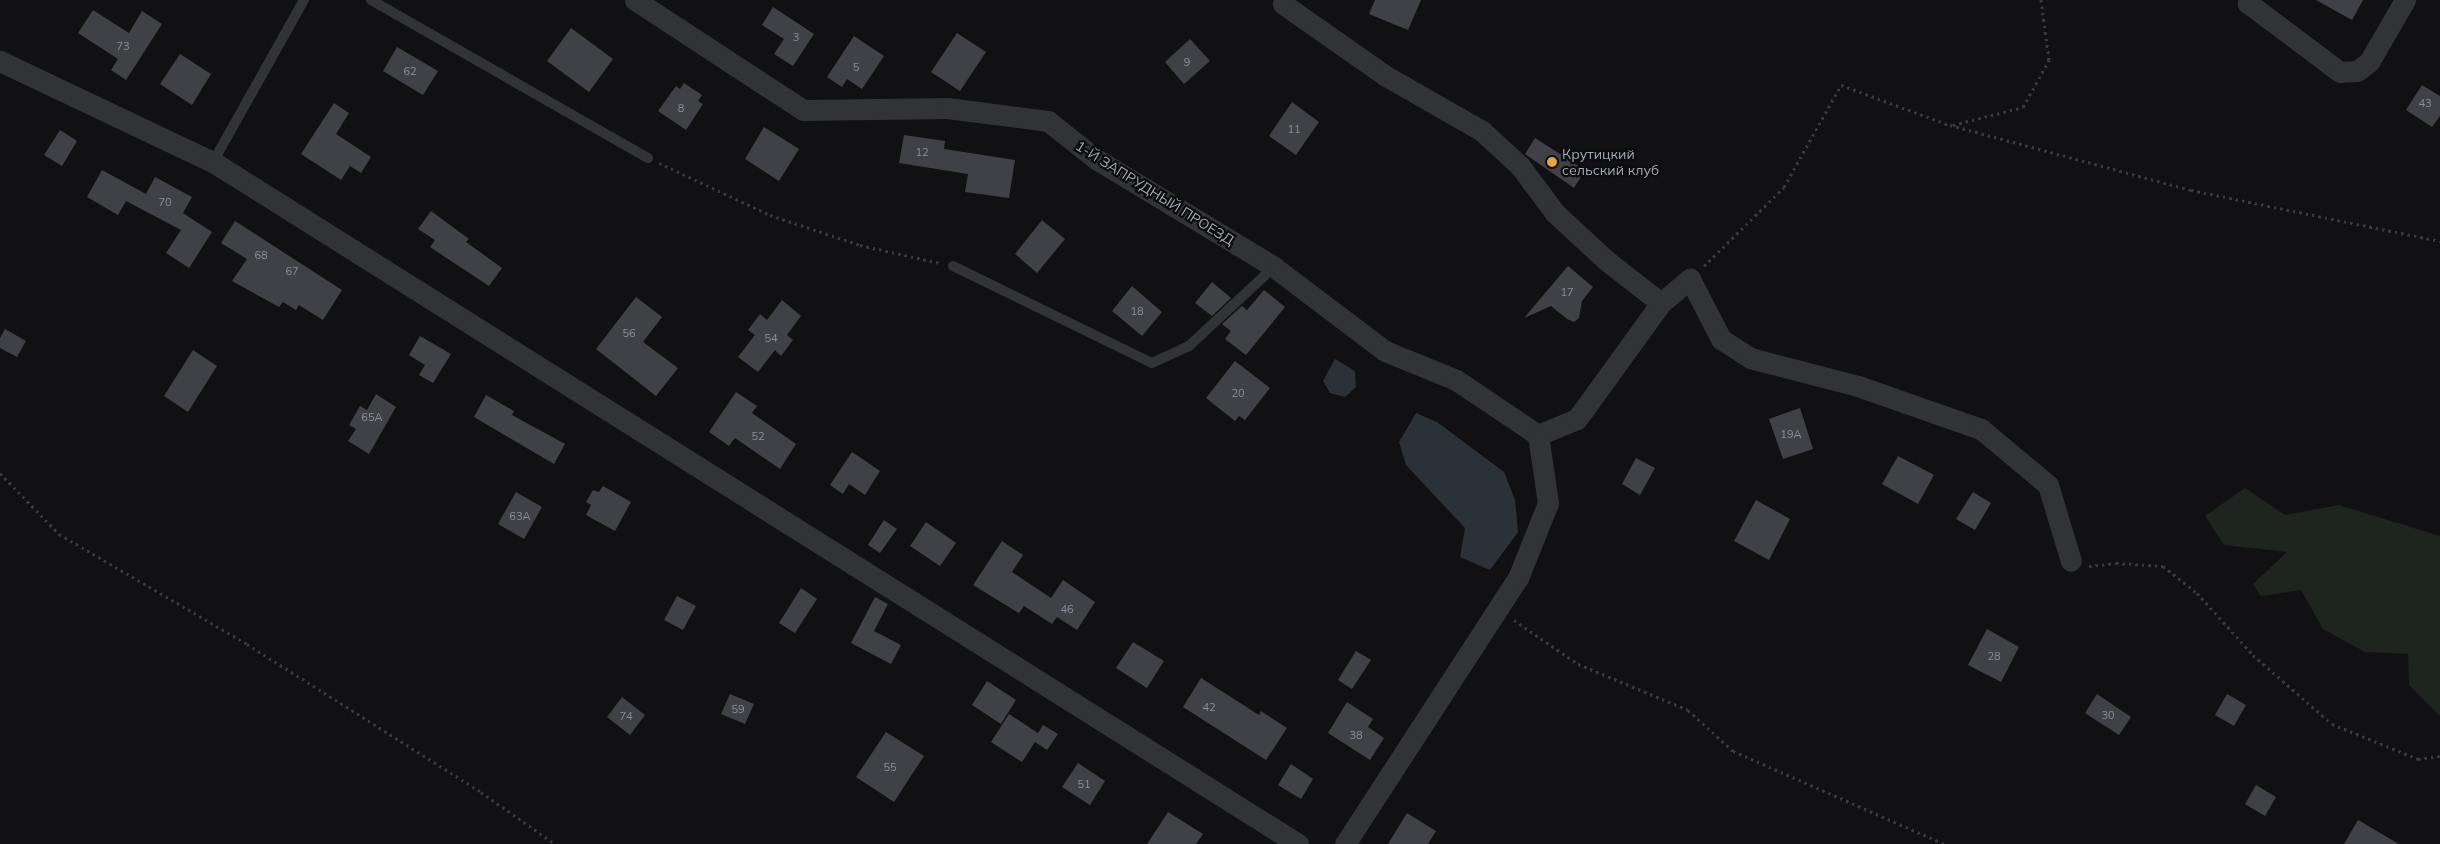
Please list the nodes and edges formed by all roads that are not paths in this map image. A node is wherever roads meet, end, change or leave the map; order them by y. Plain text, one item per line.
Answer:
1 (304, 0) edge
2 (371, 0) edge
3 (635, 0) edge
4 (2405, 0) edge
5 (2249, 2) edge
6 (1283, 4) dead end
7 (0, 61) edge
8 (648, 158) road end
9 (213, 162) junction
10 (953, 266) road end
11 (1274, 267) junction
12 (1661, 303) junction
13 (1538, 435) junction
14 (2070, 561) road end
15 (1298, 844) edge
16 (1345, 844) edge

1 - 9 lane
2 - 8 lane
3 - 11 street, 1-Й ЗАПРУДНЫЙ ПРОЕЗД
4 - 5 street
6 - 12 street
7 - 9 street
9 - 15 street
10 - 11 lane
11 - 13 street, 1-Й ЗАПРУДНЫЙ ПРОЕЗД
12 - 13 street
12 - 14 street
13 - 16 street

